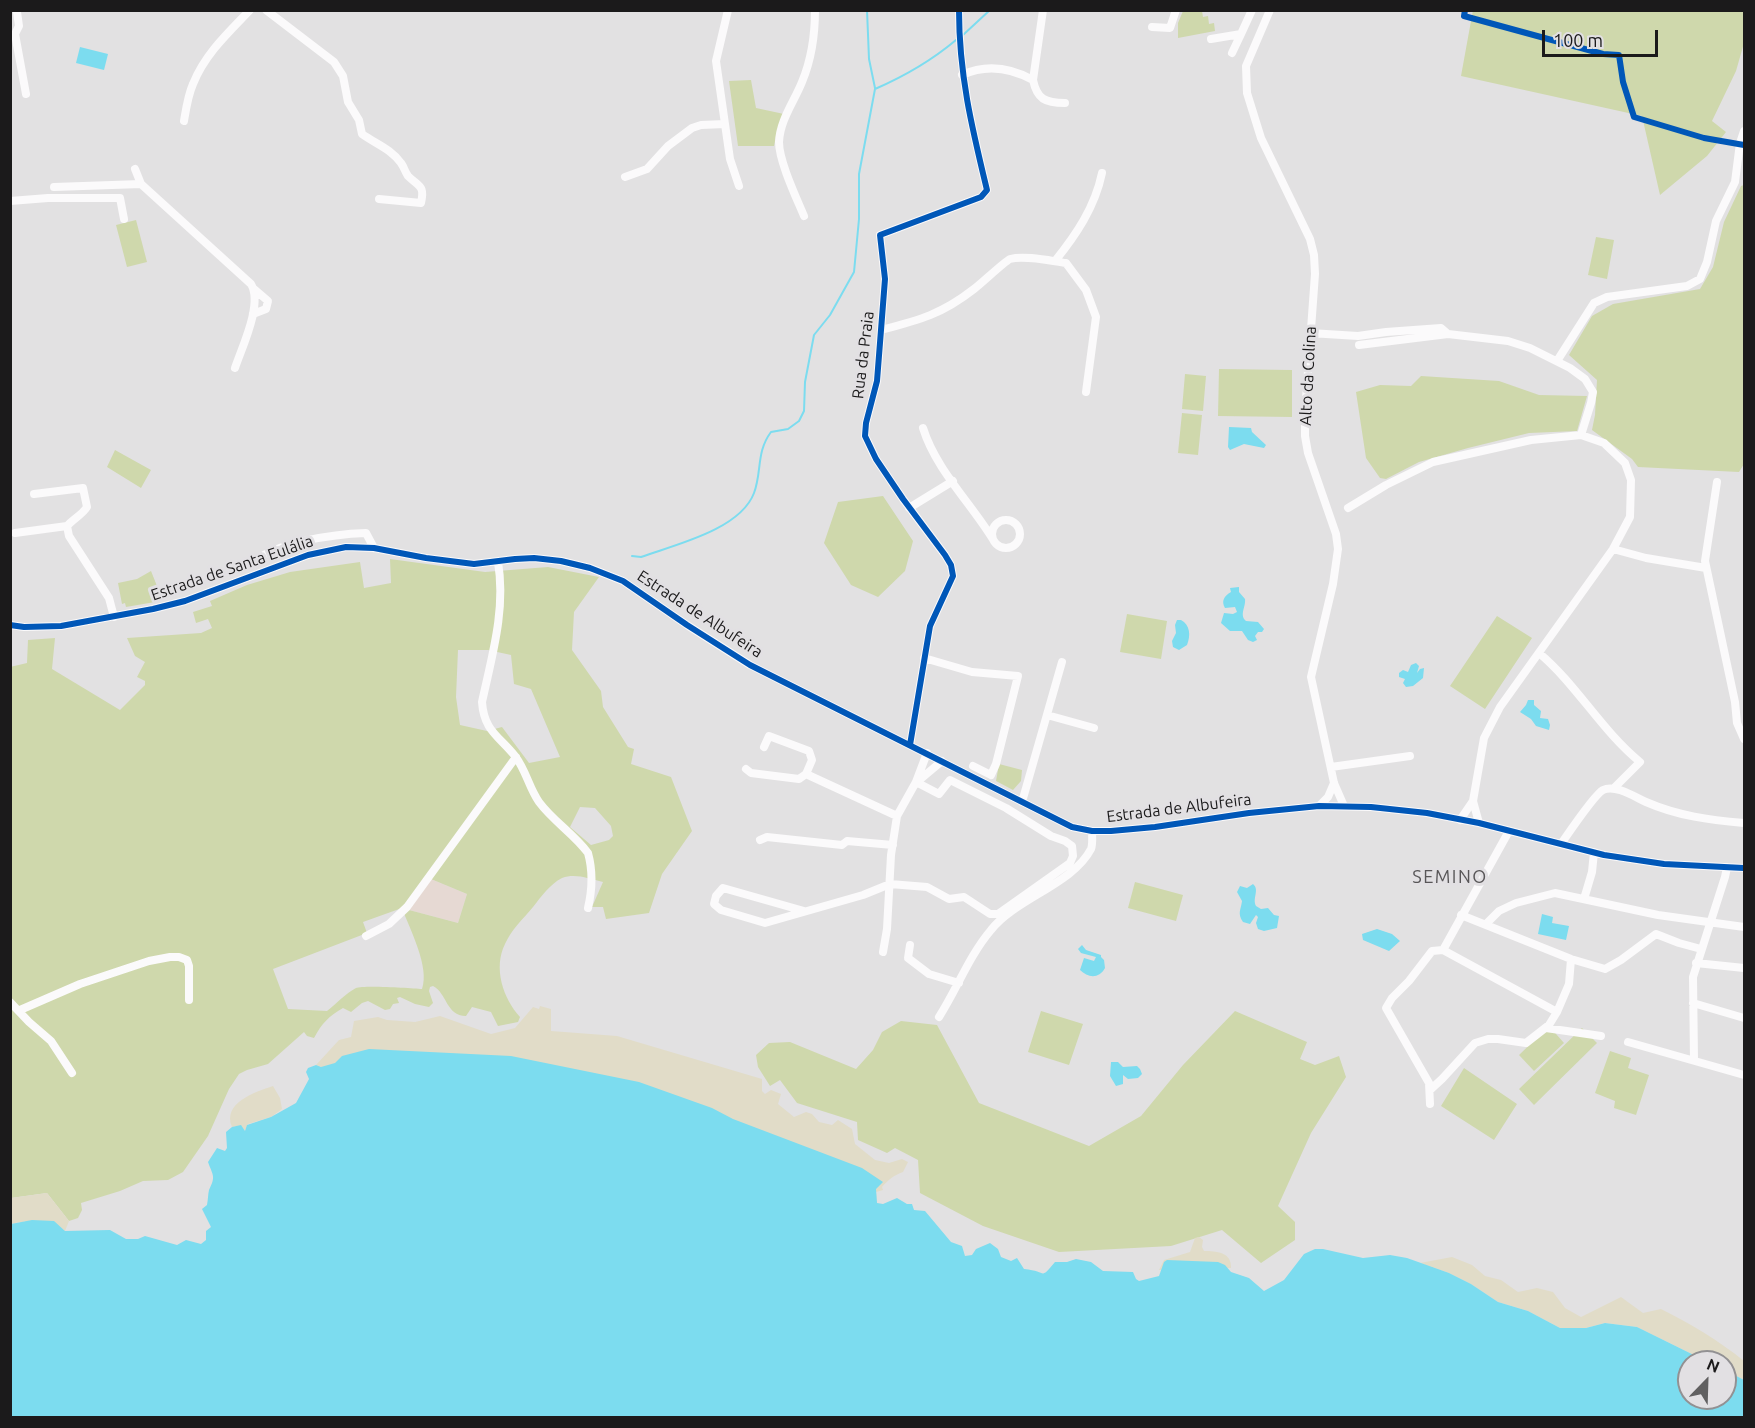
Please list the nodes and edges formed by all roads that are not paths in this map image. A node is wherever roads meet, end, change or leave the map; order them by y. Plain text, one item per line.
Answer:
1 (250, 10) edge
2 (266, 10) edge
3 (728, 10) edge
4 (815, 10) edge
5 (959, 10) edge
6 (1043, 10) edge
7 (1176, 10) edge
8 (1252, 10) edge
9 (1270, 10) edge
10 (17, 12) edge
11 (1152, 27) dead end
12 (1241, 34) junction
13 (1211, 39) dead end
14 (1232, 53) dead end
15 (962, 75) junction
16 (1033, 80) junction
17 (26, 94) dead end
18 (1065, 103) dead end
19 (184, 120) dead end
20 (724, 124) junction
21 (1744, 131) edge
22 (1742, 144) edge
23 (135, 169) dead end
24 (1102, 173) dead end
25 (625, 177) dead end
26 (141, 184) junction
27 (739, 186) dead end
28 (54, 187) dead end
29 (379, 199) dead end
30 (10, 201) edge
31 (804, 216) dead end
32 (124, 219) dead end
33 (1055, 261) junction
34 (254, 289) junction
35 (253, 314) junction
36 (881, 330) junction
37 (1310, 333) junction
38 (1448, 334) junction
39 (1359, 345) dead end
40 (1557, 361) junction
41 (235, 368) dead end
42 (1086, 392) dead end
43 (923, 428) dead end
44 (1581, 435) junction
45 (953, 481) junction
46 (1718, 482) dead end
47 (34, 494) dead end
48 (909, 508) junction
49 (1348, 508) dead end
50 (981, 520) junction
51 (996, 523) junction
52 (67, 526) junction
53 (15, 533) dead end
54 (994, 541) junction
55 (374, 548) junction
56 (1612, 549) junction
57 (534, 558) joint
58 (498, 562) junction
59 (252, 564) dead end
60 (1706, 567) junction
61 (114, 617) junction
62 (10, 625) edge
63 (1539, 653) junction
64 (924, 658) junction
65 (1062, 662) dead end
66 (1047, 716) junction
67 (1094, 728) dead end
68 (1744, 739) edge
69 (910, 745) junction
70 (765, 747) dead end
71 (927, 753) junction
72 (1410, 756) dead end
73 (516, 757) junction
74 (942, 760) junction
75 (973, 766) dead end
76 (1331, 767) junction
77 (746, 769) dead end
78 (806, 774) junction
79 (916, 782) junction
80 (1335, 783) junction
81 (1614, 788) junction
82 (1473, 801) junction
83 (1022, 802) junction
84 (1319, 806) junction
85 (1344, 806) junction
86 (897, 816) junction
87 (1460, 820) junction
88 (1744, 823) edge
89 (1479, 824) junction
90 (1092, 831) junction
91 (1509, 831) junction
92 (760, 840) dead end
93 (1561, 844) junction
94 (892, 845) junction
95 (1594, 852) junction
96 (891, 855) junction
97 (1727, 867) junction
98 (1744, 868) edge
99 (890, 884) junction
100 (879, 887) junction
101 (889, 896) junction
102 (1584, 899) junction
103 (588, 908) dead end
104 (804, 911) junction
105 (1461, 915) junction
106 (1709, 922) junction
107 (1486, 924) junction
108 (1744, 927) edge
109 (366, 936) dead end
110 (910, 945) dead end
111 (1701, 949) junction
112 (1443, 950) junction
113 (883, 952) dead end
114 (1571, 959) junction
115 (1696, 963) junction
116 (1744, 968) edge
117 (959, 983) junction
118 (189, 1000) dead end
119 (10, 1002) edge
120 (1694, 1003) junction
121 (20, 1010) junction
122 (1557, 1012) junction
123 (939, 1017) dead end
124 (1744, 1017) edge
125 (1546, 1028) junction
126 (1601, 1036) dead end
127 (1628, 1042) dead end
128 (1694, 1060) junction
129 (72, 1072) dead end
130 (1744, 1075) edge
131 (1430, 1090) junction
132 (1430, 1104) dead end

1 - 19 street
2 - 29 street
3 - 20 street
4 - 31 street
5 - 15 street, Rua da Praia
6 - 16 street
7 - 11 street
8 - 12 street
9 - 37 street, Alto da Colina
10 - 17 street
12 - 13 street
12 - 14 street
15 - 16 street
15 - 36 street, Rua da Praia
16 - 18 street
20 - 25 street
20 - 27 street
21 - 22 street
22 - 40 street
23 - 26 street
24 - 33 street
26 - 28 street
26 - 34 street
30 - 32 street
33 - 36 street
33 - 42 street
34 - 35 street
34 - 35 street
35 - 41 street
36 - 48 street, Rua da Praia
37 - 38 street
37 - 76 street, Alto da Colina
38 - 39 street
38 - 40 street
40 - 44 street
43 - 45 street
44 - 49 street
44 - 56 street
45 - 48 street
45 - 50 street
46 - 60 street
47 - 52 street
48 - 64 street, Rua da Praia
50 - 51 street
50 - 54 street
51 - 54 street
51 - 54 street
52 - 53 street
52 - 61 street
55 - 58 street, Estrada de Santa Eulália
55 - 59 street
55 - 61 street, Estrada de Santa Eulália
56 - 60 street
56 - 63 street
57 - 58 street, Estrada de Santa Eulália
57 - 69 street, Estrada de Albufeira
58 - 73 street
60 - 68 street
61 - 62 street, Estrada de Santa Eulália
63 - 81 street
63 - 82 street
64 - 69 street, Rua da Praia
64 - 75 street
65 - 66 street
66 - 67 street
66 - 83 street
69 - 71 street, Estrada de Albufeira
70 - 78 street
71 - 74 street, Estrada de Albufeira
71 - 79 street
72 - 76 street
73 - 103 street
73 - 109 street
74 - 79 street
74 - 83 street, Estrada de Albufeira
76 - 80 street, Alto da Colina
77 - 78 street
78 - 86 street
79 - 86 street
79 - 99 street
80 - 84 street
80 - 85 street, Alto da Colina
81 - 88 street
81 - 93 street
82 - 87 street
82 - 89 street
83 - 90 street, Estrada de Albufeira
84 - 85 street, Estrada de Albufeira
84 - 90 street, Estrada de Albufeira
85 - 87 street, Estrada de Albufeira
86 - 94 street
87 - 89 street, Estrada de Albufeira
89 - 91 street, Estrada de Albufeira
90 - 117 street
91 - 93 street, Estrada de Albufeira
91 - 105 street
92 - 94 street
93 - 95 street, Estrada de Albufeira
94 - 96 street
95 - 97 street, Estrada de Albufeira
95 - 102 street
96 - 99 street
96 - 100 street
97 - 98 street, Estrada de Albufeira
97 - 106 street
99 - 100 street
99 - 101 street
100 - 101 street
100 - 104 street
101 - 113 street
102 - 106 street
102 - 107 street
104 - 104 street
105 - 107 street
105 - 112 street
106 - 108 street
106 - 111 street
107 - 114 street
110 - 117 street
111 - 114 street
111 - 115 street
112 - 122 street
112 - 131 street
114 - 122 street
115 - 116 street
115 - 120 street
117 - 123 street
118 - 121 street
119 - 121 street
120 - 124 street
120 - 128 street
121 - 129 street
122 - 125 street
125 - 126 street
125 - 131 street
127 - 128 street
128 - 130 street
131 - 132 street

